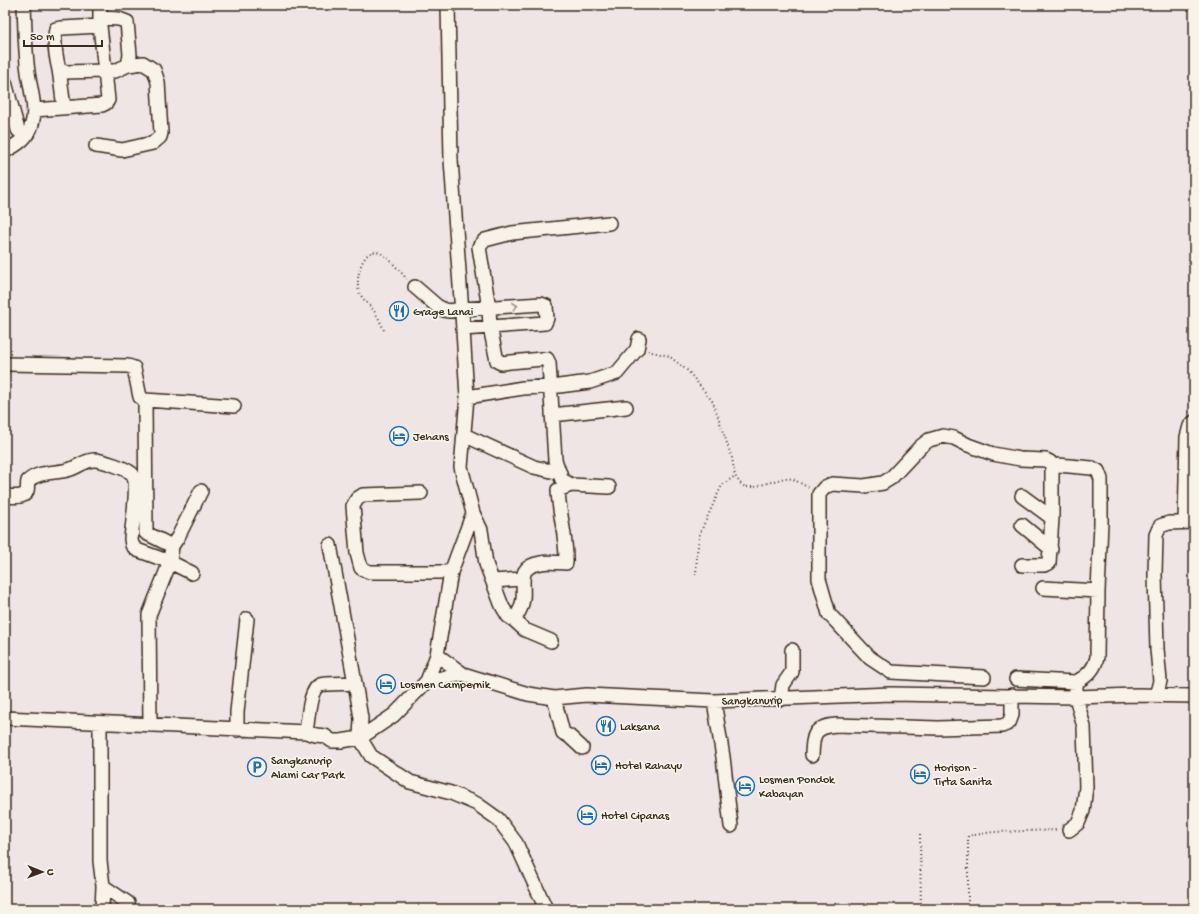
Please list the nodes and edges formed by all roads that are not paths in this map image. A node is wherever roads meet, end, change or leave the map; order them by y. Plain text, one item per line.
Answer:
1 (24, 5) edge
2 (448, 5) edge
3 (100, 16) edge
4 (128, 65) junction
5 (59, 69) junction
6 (105, 71) junction
7 (5, 82) edge
8 (64, 107) junction
9 (34, 110) junction
10 (25, 138) junction
11 (96, 146) dead end
12 (5, 151) edge
13 (609, 223) dead end
14 (415, 287) road end
15 (489, 308) junction
16 (462, 309) junction
17 (490, 327) junction
18 (463, 329) junction
19 (638, 344) road end
20 (5, 364) edge
21 (551, 386) junction
22 (466, 397) junction
23 (145, 400) junction
24 (234, 406) dead end
25 (626, 407) dead end
26 (552, 416) junction
27 (1194, 422) edge
28 (464, 435) junction
29 (1058, 465) dead end
30 (560, 473) junction
31 (571, 485) junction
32 (609, 487) dead end
33 (201, 491) dead end
34 (422, 493) dead end
35 (5, 496) edge
36 (1022, 496) dead end
37 (473, 513) junction
38 (1052, 518) junction
39 (1190, 522) edge
40 (1022, 525) dead end
41 (172, 546) junction
42 (330, 546) dead end
43 (1051, 549) junction
44 (170, 562) junction
45 (1022, 565) dead end
46 (451, 572) junction
47 (192, 573) dead end
48 (522, 579) junction
49 (492, 581) junction
50 (1043, 588) dead end
51 (1098, 591) junction
52 (247, 619) dead end
53 (514, 620) junction
54 (551, 641) dead end
55 (792, 650) dead end
56 (437, 655) junction
57 (891, 672) junction
58 (462, 674) junction
59 (984, 677) dead end
60 (1016, 679) dead end
61 (428, 681) junction
62 (1076, 682) junction
63 (355, 683) junction
64 (891, 694) junction
65 (1012, 695) junction
66 (1156, 696) junction
67 (1194, 696) edge
68 (1076, 697) junction
69 (554, 698) junction
70 (781, 699) junction
71 (714, 701) junction
72 (5, 718) edge
73 (100, 723) junction
74 (150, 725) junction
75 (237, 730) junction
76 (306, 732) junction
77 (360, 738) junction
78 (582, 748) dead end
79 (812, 755) dead end
80 (731, 826) dead end
81 (1069, 830) road end
82 (103, 886) junction
83 (128, 902) dead end
84 (102, 909) edge
85 (546, 909) edge

1 - 9 street
2 - 16 street
3 - 4 street
3 - 5 street
3 - 6 street
4 - 6 street
4 - 11 street
5 - 6 street
5 - 8 street
6 - 8 street
7 - 10 street
8 - 9 street
9 - 10 street
10 - 12 street
13 - 15 street
14 - 16 street
15 - 16 street
15 - 17 street
15 -> 17 street
16 - 18 street
17 - 18 street
17 - 21 street
18 - 22 street
19 - 21 street
20 - 23 street
21 - 22 street
21 - 26 street
22 - 28 street
23 - 24 street
23 - 41 street
25 - 26 street
26 - 30 street
27 - 39 street
28 - 30 street
28 - 37 street
29 - 51 street
30 - 31 street
31 - 32 street
31 - 48 street
33 - 41 street
34 - 46 street
35 - 44 street
36 - 38 street
37 - 46 street
37 - 49 street
38 - 43 street
38 - 57 street
39 - 66 street
40 - 43 street
41 - 44 street
42 - 63 street
43 - 45 street
44 - 47 street
44 - 74 street
46 - 56 street
48 - 49 street
48 - 53 street
49 - 53 street
50 - 51 street
51 - 62 street
52 - 75 street
53 - 54 street
55 - 70 street
56 - 58 street, Sangkanurip
56 - 61 street
57 - 59 street
57 - 64 street
58 - 61 street
58 - 69 street, Sangkanurip
60 - 62 street
61 - 77 street
62 - 68 street
63 - 76 street
63 - 77 street
64 - 65 street, Sangkanurip
64 - 70 street, Sangkanurip
65 - 68 street, Sangkanurip
65 - 79 street
66 - 67 street, Sangkanurip
66 - 68 street, Sangkanurip
68 - 81 street
69 - 71 street, Sangkanurip
69 - 78 street
70 - 71 street, Sangkanurip
71 - 80 street
72 - 73 street
73 - 74 street
73 - 82 street
74 - 75 street
75 - 76 street
76 - 77 street
77 - 85 street
82 - 83 street
82 - 84 street

